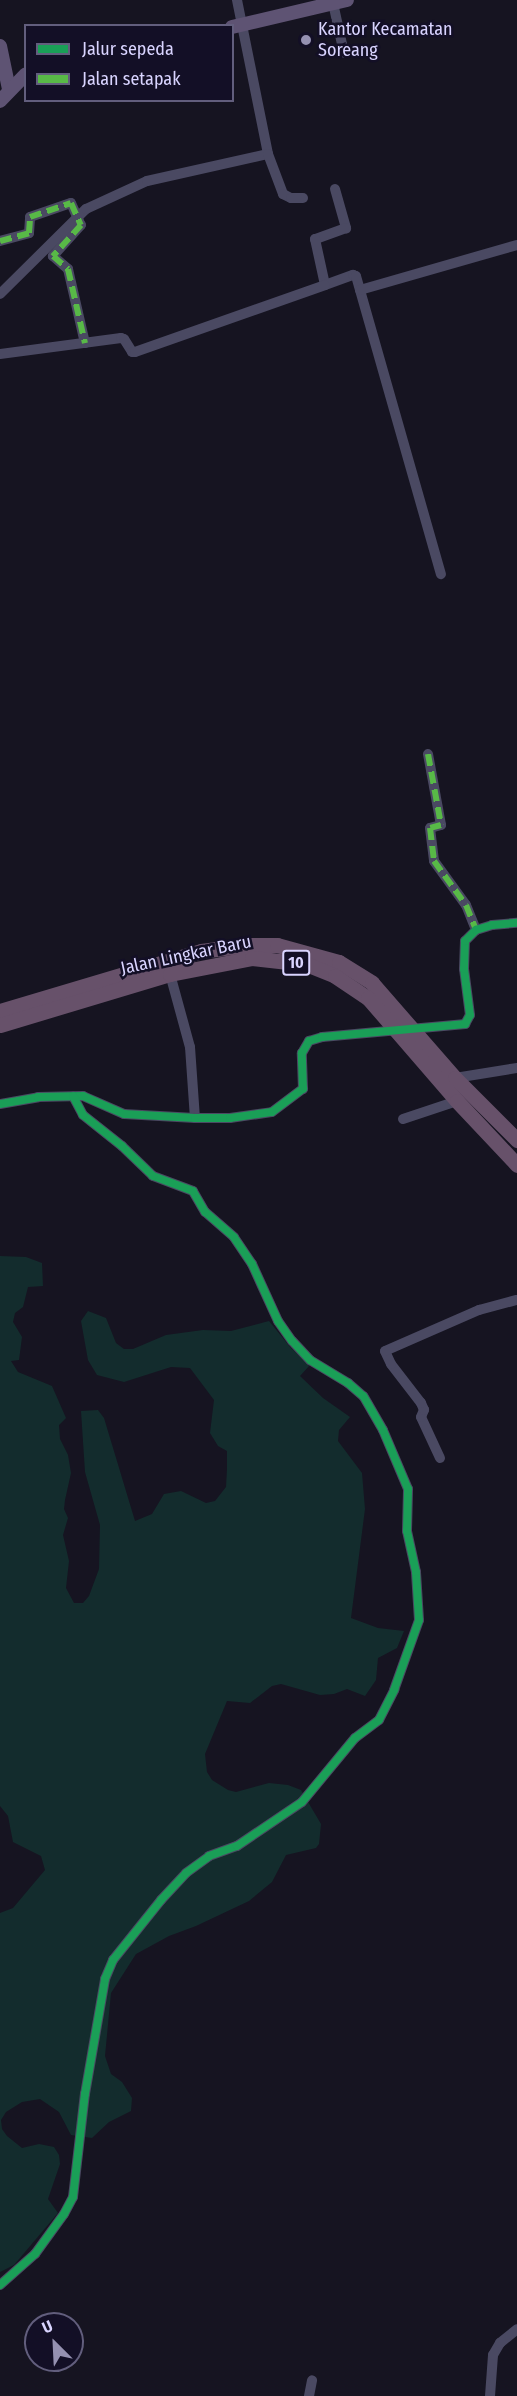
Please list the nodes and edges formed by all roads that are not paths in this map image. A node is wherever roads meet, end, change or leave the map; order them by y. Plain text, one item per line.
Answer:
1 (237, 0) edge
2 (340, 2) edge
3 (237, 26) edge
4 (0, 46) edge
5 (344, 53) dead end
6 (24, 76) edge
7 (9, 89) junction
8 (0, 101) edge
9 (268, 154) junction
10 (335, 189) dead end
11 (303, 198) dead end
12 (78, 219) junction
13 (0, 241) edge
14 (517, 245) edge
15 (325, 285) junction
16 (360, 290) junction
17 (0, 294) edge
18 (85, 343) junction
19 (0, 354) edge
20 (441, 574) dead end
21 (428, 754) dead end
22 (517, 923) edge
23 (476, 930) junction
24 (170, 974) junction
25 (0, 1011) edge
26 (0, 1025) edge
27 (396, 1030) junction
28 (414, 1030) junction
29 (517, 1068) edge
30 (455, 1077) junction
31 (73, 1096) junction
32 (457, 1101) junction
33 (0, 1104) edge
34 (195, 1119) junction
35 (404, 1119) dead end
36 (517, 1140) edge
37 (517, 1165) edge
38 (517, 1300) edge
39 (441, 1458) dead end
40 (0, 2285) edge
41 (517, 2329) edge
42 (312, 2379) dead end
43 (309, 2396) edge
44 (490, 2396) edge

1 - 3 street
2 - 3 main road
2 - 5 street
3 - 9 street
4 - 7 main road
6 - 7 main road
7 - 8 main road
9 - 11 street
9 - 12 street
10 - 15 street
12 - 13 street
12 - 17 street
12 - 18 street
14 - 16 street
15 - 16 street
15 - 18 street
16 - 20 street
18 - 19 street
21 - 23 street
22 - 23 street
23 - 28 street
24 - 26 highway, Jalan Lingkar Baru / 10
24 - 27 highway, Jalan Lingkar Baru / 10
24 - 34 street
25 - 28 highway, Jalan Lingkar Baru / 10
27 - 28 street
27 - 32 highway, Jalan Lingkar Baru / 10
27 - 34 street
28 - 30 highway, Jalan Lingkar Baru / 10
29 - 30 street
30 - 36 highway, Jalan Lingkar Baru / 10
31 - 33 street
31 - 34 street
31 - 40 street
32 - 35 street
32 - 37 highway, Jalan Lingkar Baru / 10
38 - 39 street
41 - 44 street
42 - 43 street

